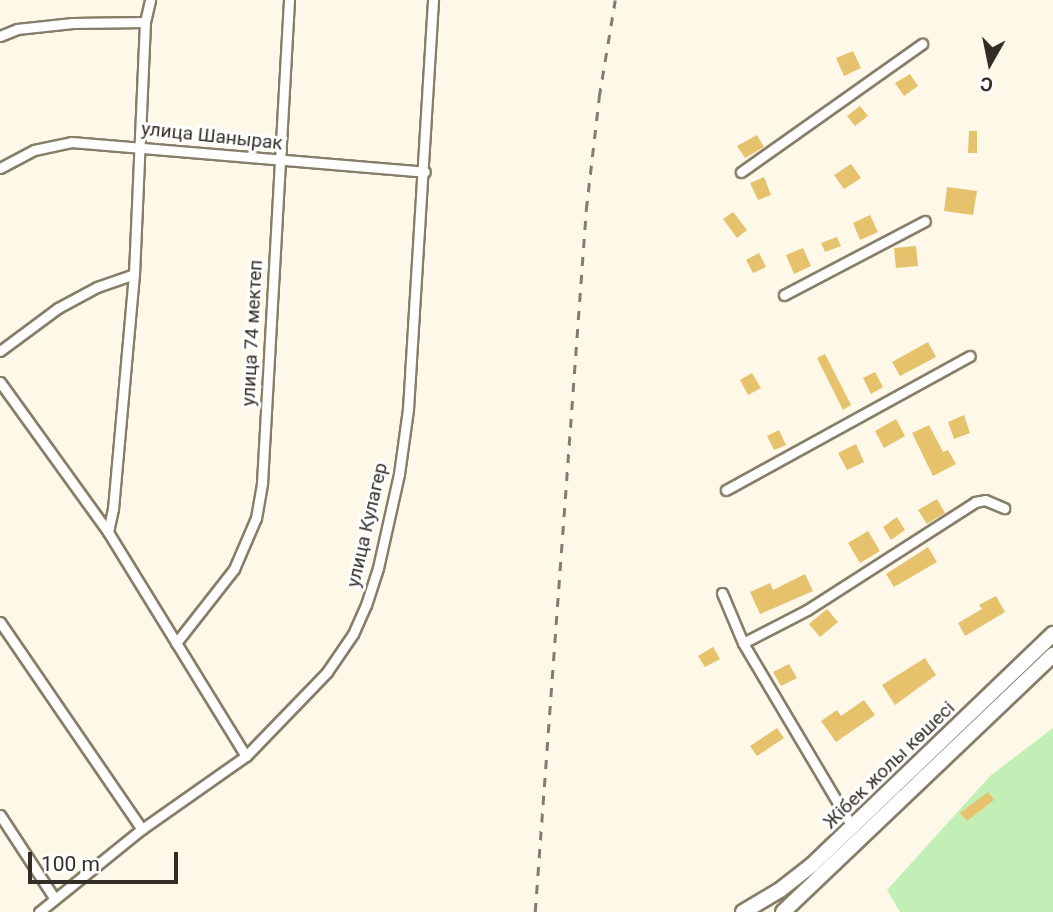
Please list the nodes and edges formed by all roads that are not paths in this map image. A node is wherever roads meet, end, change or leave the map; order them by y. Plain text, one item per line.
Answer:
1 (150, 0) edge
2 (289, 0) edge
3 (433, 0) edge
4 (145, 22) junction
5 (0, 36) edge
6 (922, 44) dead end
7 (138, 146) junction
8 (279, 161) junction
9 (0, 168) edge
10 (425, 172) junction
11 (741, 172) dead end
12 (925, 221) dead end
13 (134, 274) junction
14 (784, 295) dead end
15 (0, 351) edge
16 (970, 356) dead end
17 (0, 382) edge
18 (726, 491) dead end
19 (1004, 508) dead end
20 (108, 532) junction
21 (722, 593) dead end
22 (0, 622) edge
23 (1052, 636) edge
24 (176, 643) junction
25 (743, 643) junction
26 (1053, 655) edge
27 (246, 756) junction
28 (0, 815) edge
29 (853, 828) junction
30 (142, 829) junction
31 (55, 898) junction
32 (39, 912) edge
33 (743, 912) edge
34 (783, 912) edge

1 - 4 street
2 - 8 street, улица 74 мектеп
3 - 10 street, улица Кулагер
4 - 5 street
4 - 7 street
6 - 11 street
7 - 8 street, улица Шанырак
7 - 9 street, улица Шанырак
7 - 13 street
8 - 10 street, улица Шанырак
8 - 24 street, улица 74 мектеп
10 - 27 street, улица Кулагер
12 - 14 street
13 - 15 street
13 - 20 street
16 - 18 street
17 - 20 street
19 - 25 street
20 - 24 street
21 - 25 street
22 - 30 street
23 - 29 main road, Жібек жолы көшесі
24 - 27 street
25 - 29 street
26 - 34 main road, Жібек жолы көшесі
27 - 30 street, улица Кулагер
28 - 31 street
29 - 33 main road, Жібек жолы көшесі
30 - 31 street, улица Кулагер
31 - 32 street, улица Кулагер

